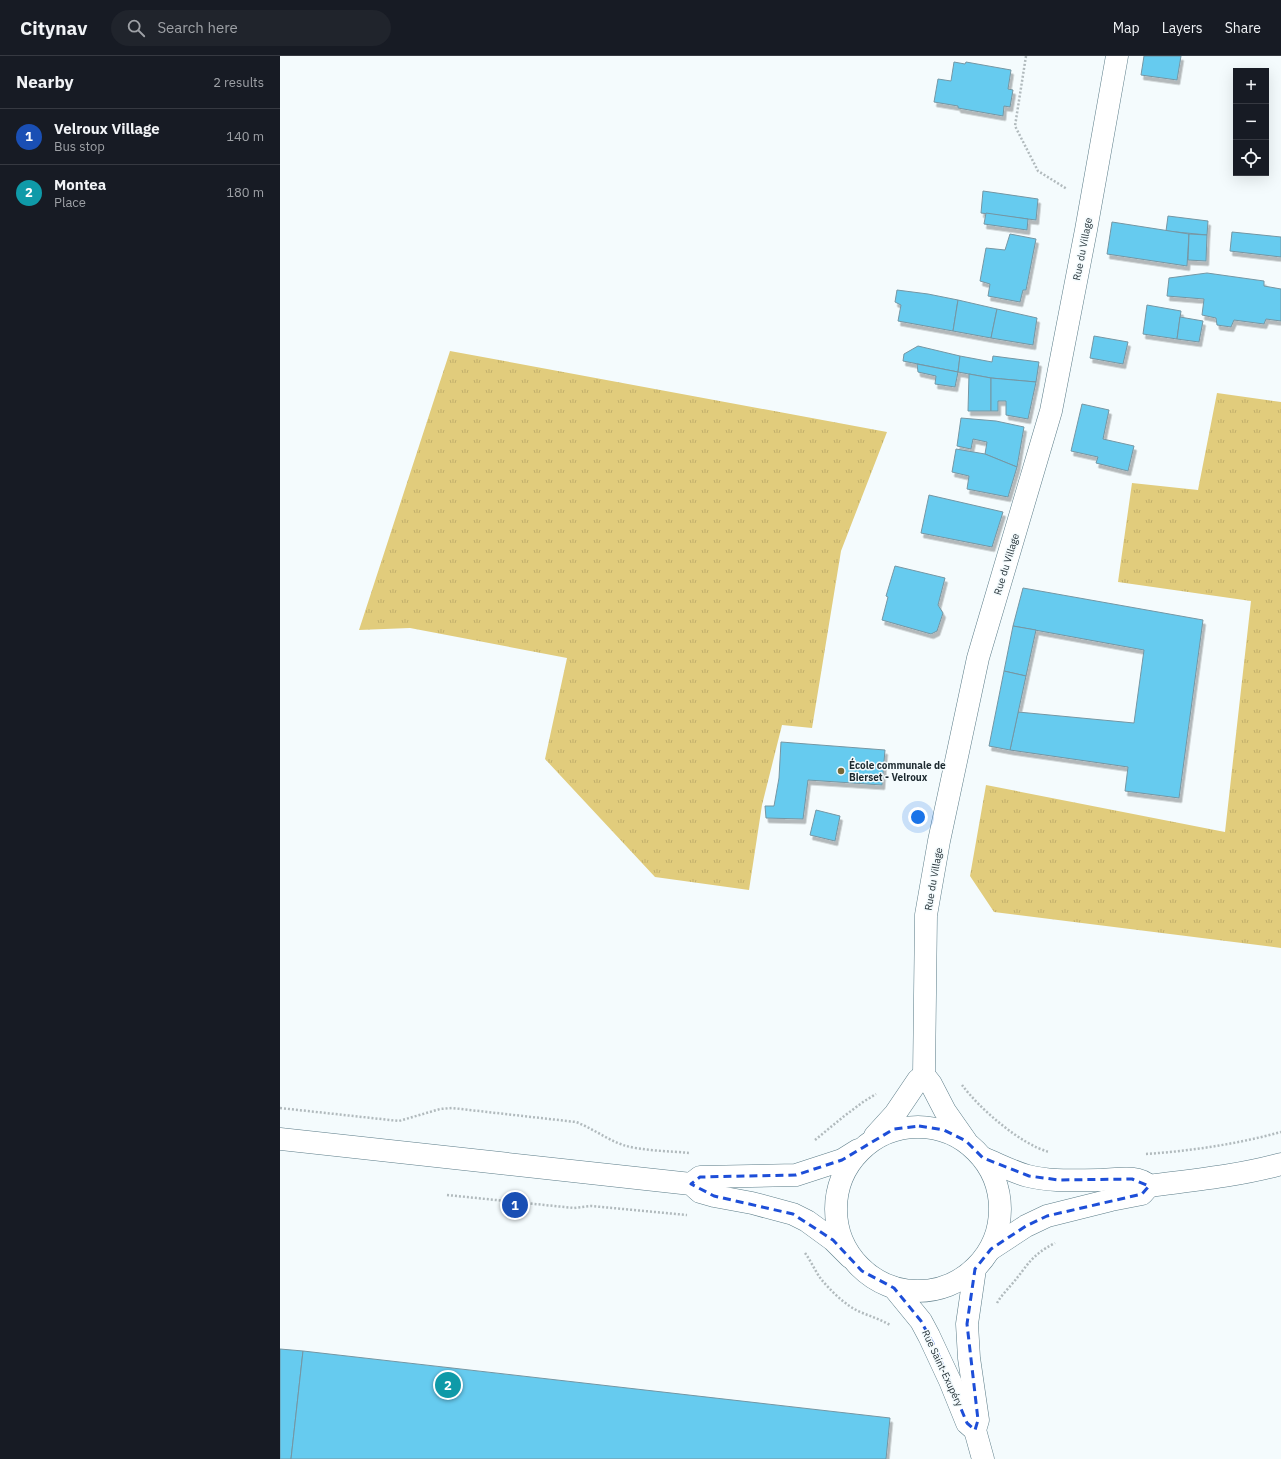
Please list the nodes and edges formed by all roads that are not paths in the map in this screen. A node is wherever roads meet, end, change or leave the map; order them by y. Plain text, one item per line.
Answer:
1 (1117, 56) edge
2 (924, 1075) junction
3 (280, 1139) edge
4 (966, 1141) junction
5 (867, 1143) junction
6 (983, 1158) junction
7 (1281, 1164) edge
8 (691, 1184) junction
9 (1149, 1186) junction
10 (991, 1249) junction
11 (850, 1257) junction
12 (975, 1269) junction
13 (894, 1288) junction
14 (975, 1430) junction
15 (983, 1459) edge

1 - 2 street, Rue du Village
2 - 4 street
2 - 5 street
3 - 8 street
4 - 5 street
4 - 6 street
5 - 8 street
5 - 11 street
6 - 9 street
6 - 10 street
7 - 9 street
8 - 11 street
9 - 10 street
10 - 12 street
11 - 13 street
12 - 13 street
12 - 14 street, Rue Saint-Exupéry
13 - 14 street, Rue Saint-Exupéry
14 - 15 street, Rue Saint-Exupéry

